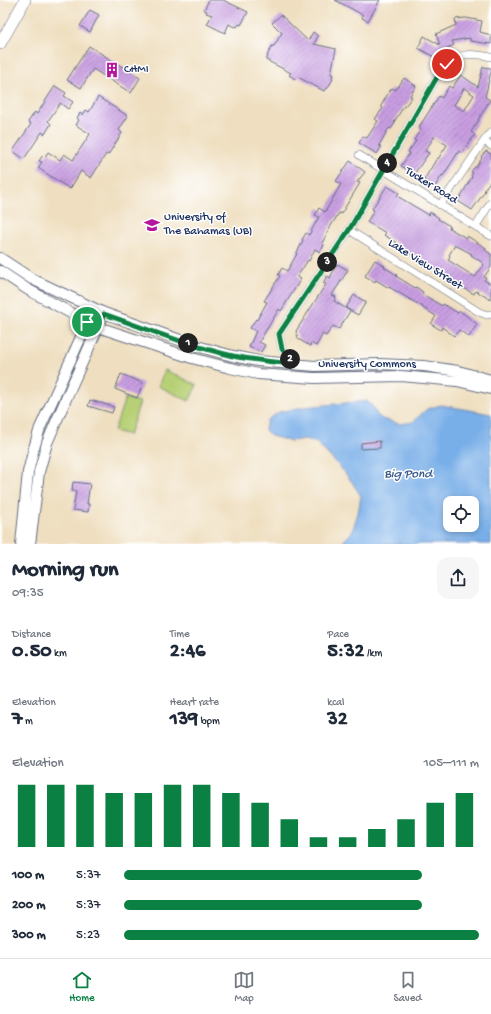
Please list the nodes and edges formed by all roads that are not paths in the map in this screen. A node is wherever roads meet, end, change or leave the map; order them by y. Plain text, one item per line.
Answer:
1 (25, 0) edge
2 (0, 44) edge
3 (491, 57) edge
4 (490, 132) edge
5 (484, 141) junction
6 (491, 146) edge
7 (360, 155) dead end
8 (383, 170) junction
9 (491, 202) edge
10 (440, 205) junction
11 (476, 226) junction
12 (349, 230) junction
13 (491, 236) edge
14 (0, 258) edge
15 (0, 271) edge
16 (93, 308) junction
17 (104, 314) junction
18 (491, 314) edge
19 (87, 322) junction
20 (98, 327) junction
21 (294, 364) junction
22 (491, 380) edge
23 (491, 389) edge
24 (26, 485) junction
25 (37, 488) junction
26 (21, 544) edge
27 (30, 544) edge

1 - 2 main road
3 - 8 street
4 - 5 street
5 - 6 street
5 - 10 street
7 - 8 street, Tucker Road
8 - 10 street, Tucker Road
8 - 12 street
9 - 11 street
10 - 11 street, Tucker Road
11 - 13 street, Tucker Road
12 - 18 street, Lake View Street
12 - 21 street
14 - 16 main road, University Commons
15 - 19 main road, University Commons
16 - 17 main road, University Commons
16 - 19 main road
17 - 20 main road
17 - 21 main road, University Commons
19 - 20 main road, University Commons
19 - 24 main road
20 - 23 main road, University Commons
20 - 25 main road
21 - 22 main road, University Commons
24 - 25 main road
24 - 26 main road
25 - 27 main road

